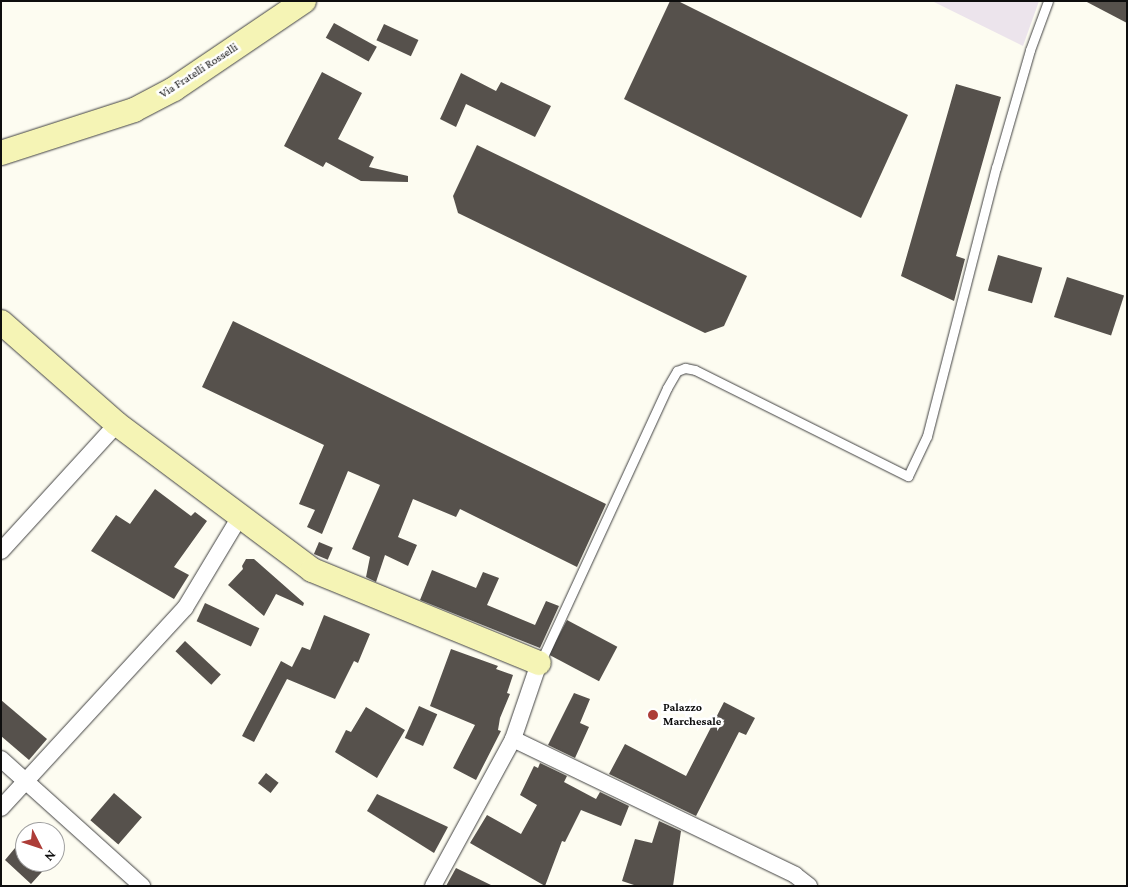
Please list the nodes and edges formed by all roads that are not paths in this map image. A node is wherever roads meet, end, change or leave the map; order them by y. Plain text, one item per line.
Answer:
1 (304, 1) edge
2 (1048, 1) edge
3 (1, 153) edge
4 (1, 322) edge
5 (117, 424) junction
6 (239, 518) junction
7 (1, 551) edge
8 (539, 664) junction
9 (514, 739) junction
10 (1, 759) edge
11 (26, 781) junction
12 (1, 808) edge
13 (142, 886) edge
14 (432, 886) edge
15 (809, 886) edge

1 - 3 street, Via Fratelli Rosselli
2 - 8 lane
4 - 5 street
5 - 6 street
5 - 7 street
6 - 8 street
6 - 11 street
8 - 9 street
9 - 14 street
9 - 15 street
10 - 11 street
11 - 12 street
11 - 13 street

